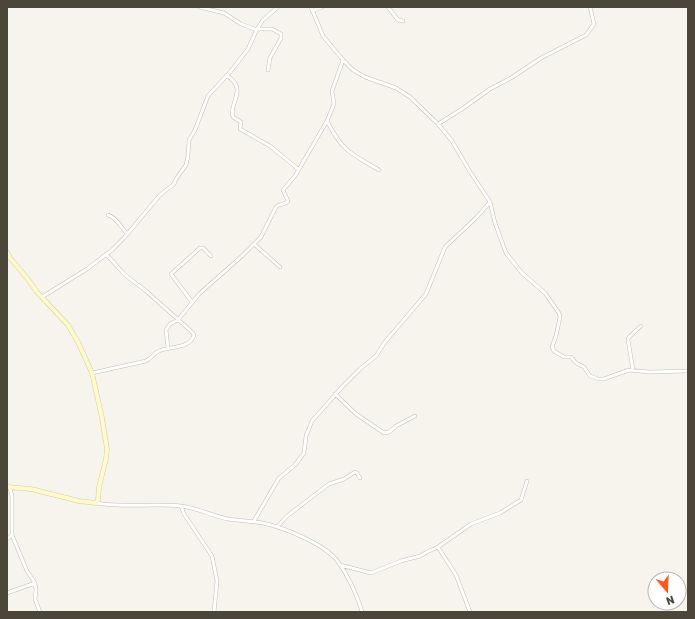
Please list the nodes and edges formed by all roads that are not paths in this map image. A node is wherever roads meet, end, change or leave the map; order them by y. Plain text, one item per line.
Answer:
1 (199, 7) edge
2 (278, 7) edge
3 (322, 7) edge
4 (388, 7) edge
5 (590, 7) edge
6 (311, 9) edge
7 (403, 21) dead end
8 (257, 29) junction
9 (343, 60) junction
10 (268, 70) dead end
11 (227, 75) junction
12 (327, 121) junction
13 (438, 124) junction
14 (298, 169) junction
15 (379, 170) dead end
16 (490, 202) junction
17 (108, 215) dead end
18 (127, 234) junction
19 (254, 244) junction
20 (7, 252) edge
21 (106, 254) junction
22 (211, 256) dead end
23 (280, 267) dead end
24 (42, 297) junction
25 (192, 302) junction
26 (178, 320) junction
27 (641, 326) dead end
28 (168, 348) junction
29 (633, 370) junction
30 (688, 371) edge
31 (92, 373) junction
32 (335, 394) junction
33 (415, 416) dead end
34 (360, 478) dead end
35 (527, 481) dead end
36 (8, 487) edge
37 (96, 503) junction
38 (181, 506) junction
39 (254, 522) junction
40 (276, 527) junction
41 (12, 535) junction
42 (7, 539) edge
43 (438, 547) junction
44 (340, 566) junction
45 (35, 583) junction
46 (7, 593) edge
47 (40, 612) edge
48 (214, 612) edge
49 (362, 612) edge
50 (470, 612) edge

1 - 8 street
2 - 8 street
3 - 6 street
4 - 7 street
5 - 13 street
6 - 9 street
8 - 10 street
8 - 11 street
9 - 12 street
9 - 13 street
11 - 14 street
11 - 18 street
12 - 14 street
12 - 15 street
13 - 16 street
14 - 19 street
16 - 29 street
16 - 32 street
17 - 18 street
18 - 21 street
19 - 23 street
19 - 25 street
20 - 24 street
21 - 24 street
21 - 26 street
22 - 25 street
24 - 31 street
25 - 26 street
26 - 28 street
26 - 28 street
27 - 29 street
28 - 31 street
29 - 30 street
31 - 37 street
32 - 33 street
32 - 39 street
34 - 40 street
35 - 43 street
36 - 37 street
36 - 41 street
37 - 38 street
38 - 39 street
38 - 48 street
39 - 40 street
40 - 44 street
41 - 42 street
41 - 45 street
43 - 44 street
43 - 50 street
44 - 49 street
45 - 46 street
45 - 47 street

